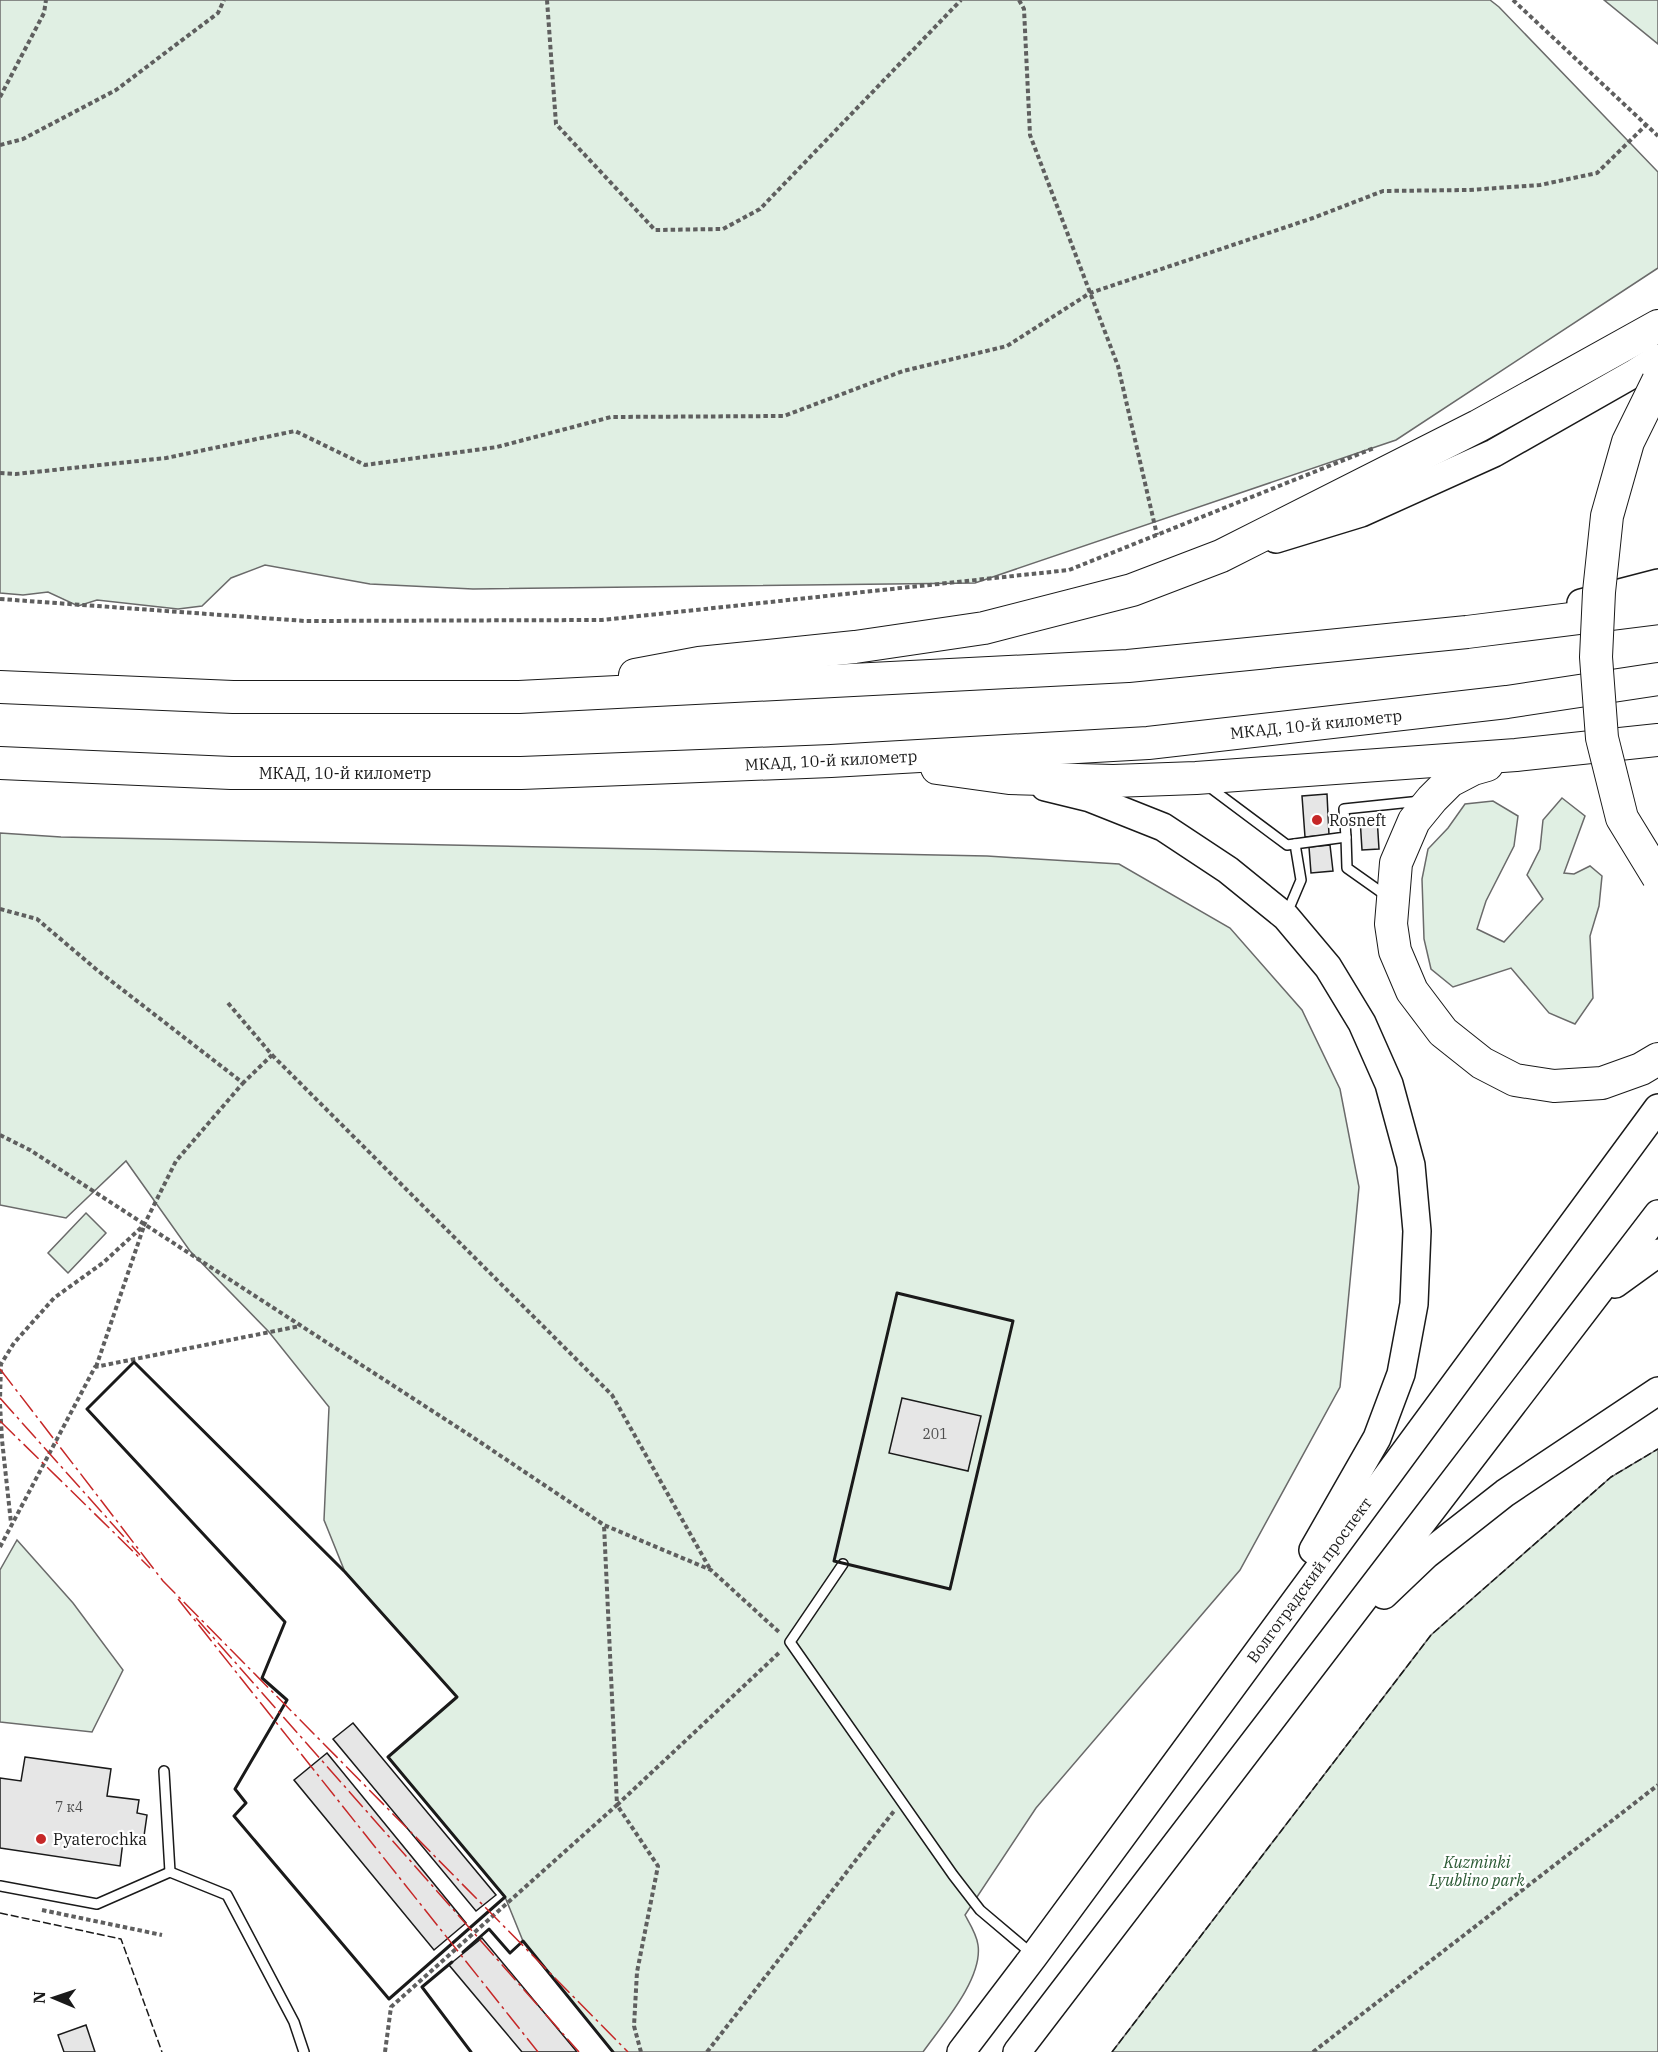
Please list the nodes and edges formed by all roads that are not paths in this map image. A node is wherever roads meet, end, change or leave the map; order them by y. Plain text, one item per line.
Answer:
1 (1658, 326) edge
2 (1658, 358) edge
3 (1658, 381) edge
4 (1221, 556) junction
5 (1658, 583) edge
6 (1658, 608) edge
7 (1467, 632) junction
8 (1658, 679) edge
9 (0, 687) edge
10 (519, 697) junction
11 (1658, 740) edge
12 (1516, 755) junction
13 (831, 761) junction
14 (0, 763) edge
15 (1009, 778) junction
16 (1196, 778) junction
17 (1432, 800) junction
18 (1346, 837) junction
19 (1295, 844) junction
20 (1658, 877) edge
21 (1392, 899) junction
22 (1286, 917) junction
23 (1658, 1059) edge
24 (1658, 1108) edge
25 (1658, 1214) edge
26 (1658, 1253) edge
27 (1592, 1300) junction
28 (1658, 1391) edge
29 (843, 1564) dead end
30 (1325, 1651) junction
31 (1253, 1656) junction
32 (164, 1771) dead end
33 (170, 1872) junction
34 (0, 1886) edge
35 (1034, 1956) junction
36 (304, 2052) edge
37 (961, 2052) edge
38 (1017, 2052) edge

1 - 4 highway
2 - 4 main road
3 - 20 highway, bridge
4 - 10 highway
5 - 7 main road
6 - 7 highway
7 - 10 highway
8 - 13 highway, МКАД, 10-й километр
9 - 10 highway
11 - 12 highway
12 - 16 highway
12 - 17 highway
13 - 14 highway, МКАД, 10-й километр
13 - 15 highway
15 - 16 highway
15 - 22 main road
16 - 19 lane
17 - 18 lane
17 - 21 highway
18 - 19 lane
18 - 21 lane
19 - 22 lane
21 - 23 highway
22 - 31 main road
24 - 31 main road, Волгоградский проспект
25 - 27 main road
26 - 27 main road
27 - 30 main road
28 - 30 main road
29 - 35 lane
30 - 38 main road
31 - 35 main road, Волгоградский проспект
32 - 33 lane
33 - 34 lane
33 - 36 lane
35 - 37 main road, Волгоградский проспект

